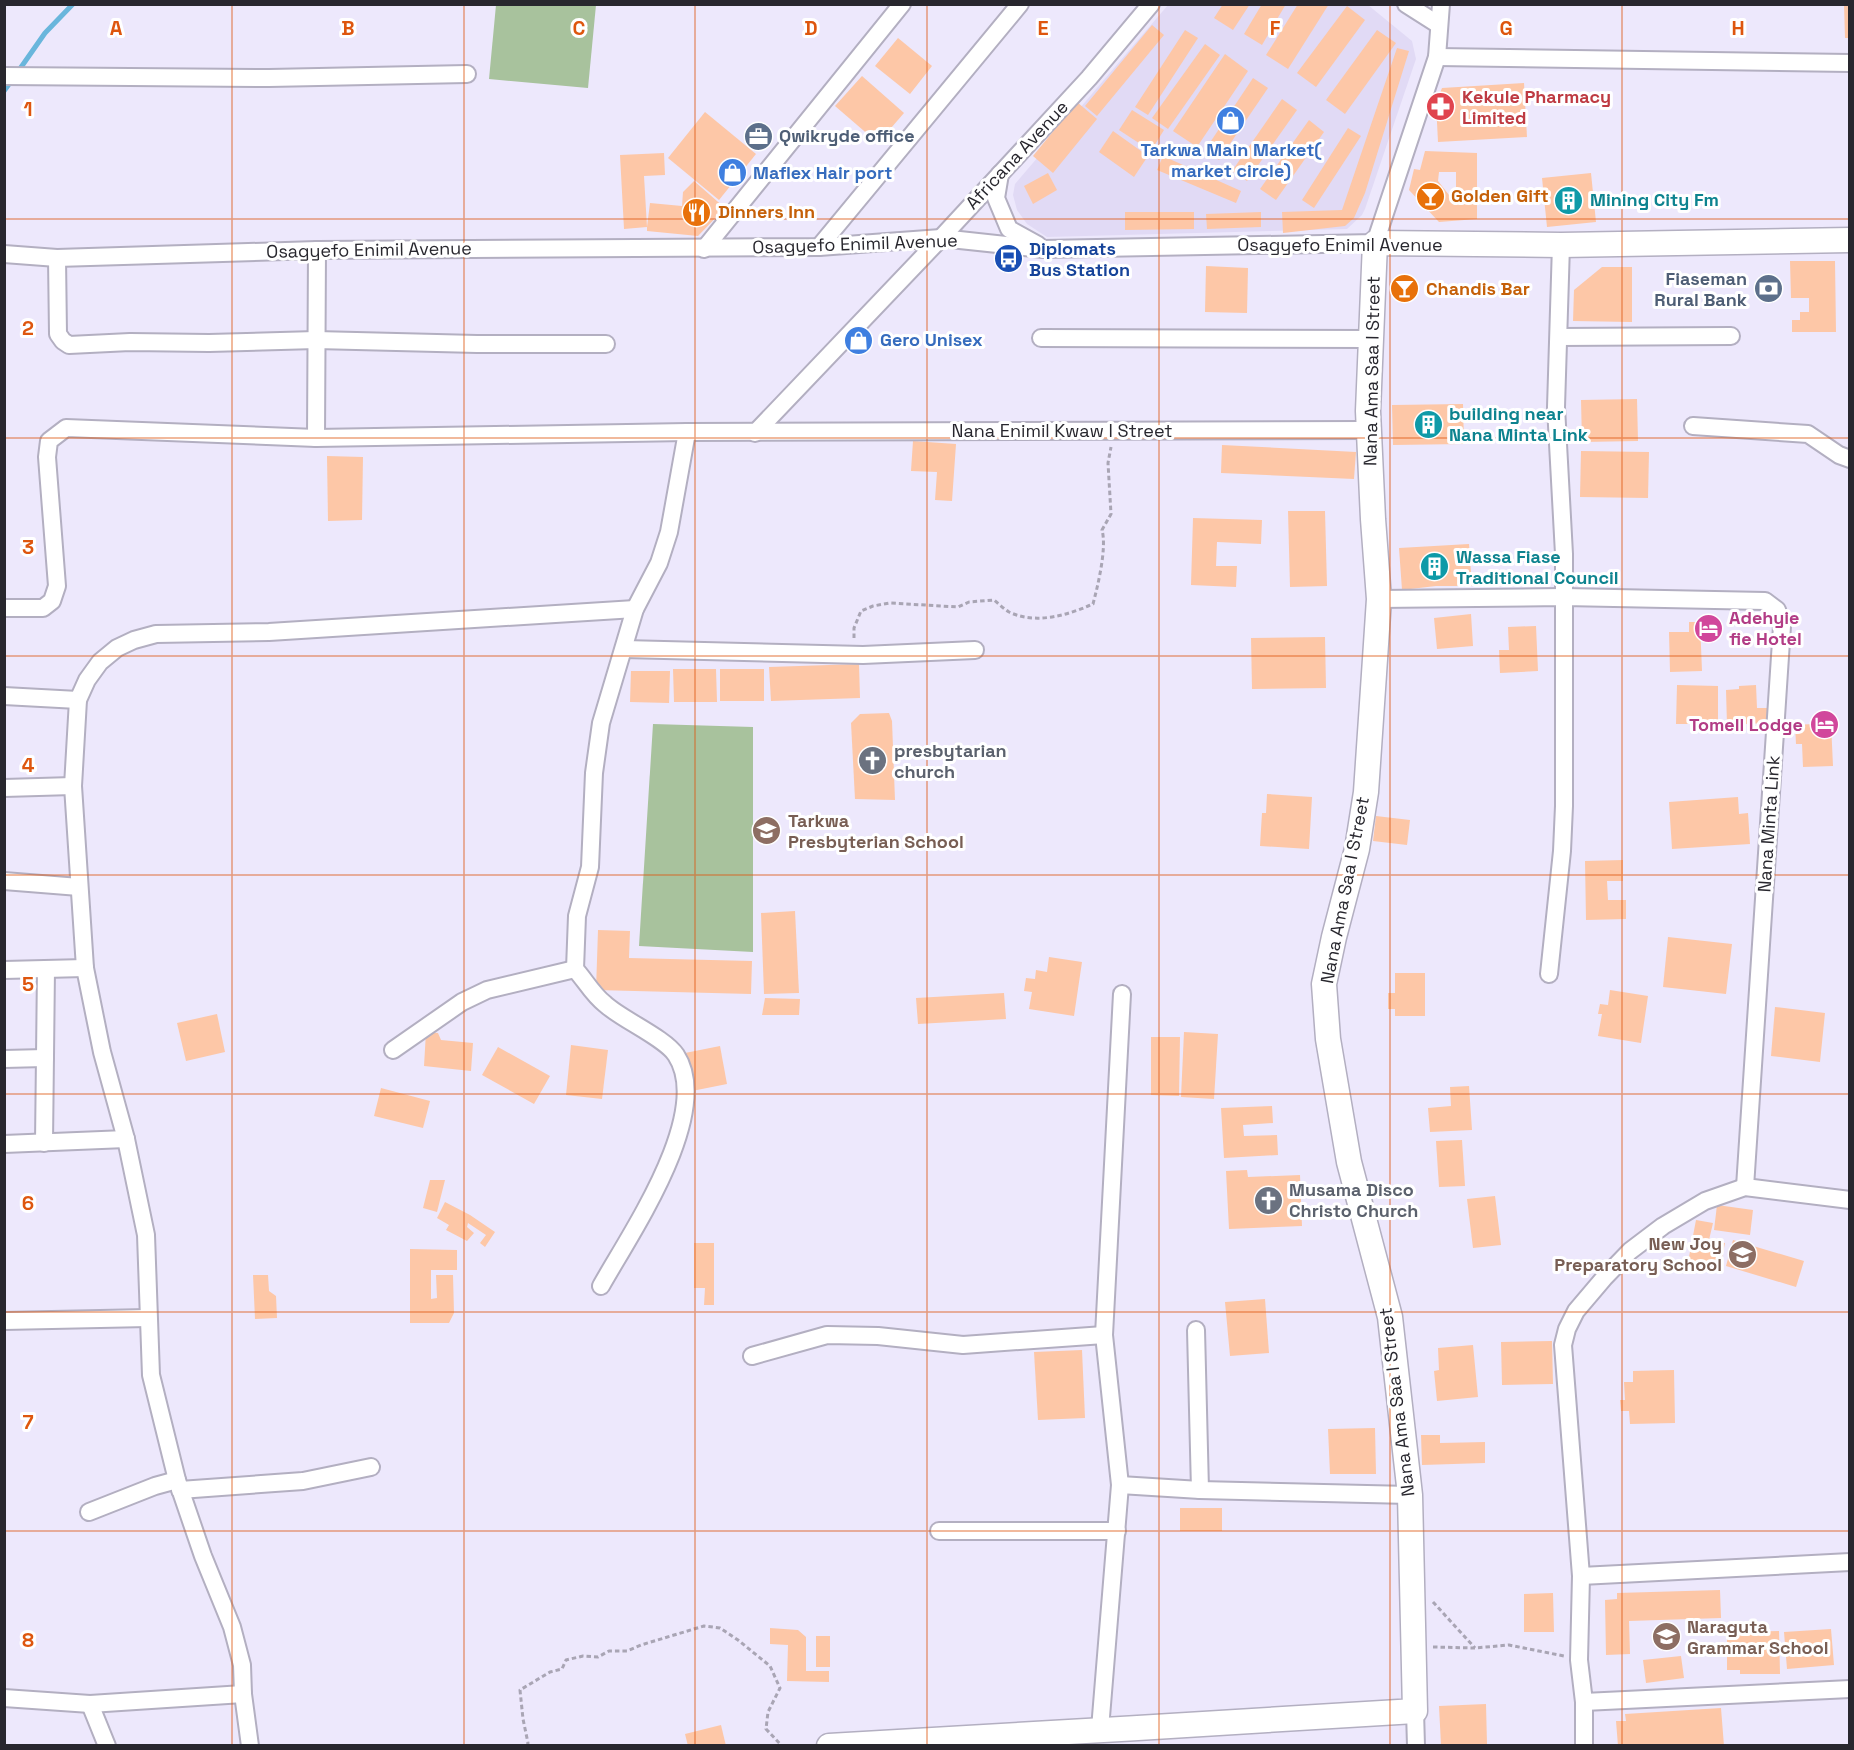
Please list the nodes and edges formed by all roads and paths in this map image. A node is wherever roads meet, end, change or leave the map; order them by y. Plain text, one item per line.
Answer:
1 (902, 4) edge
2 (1020, 4) edge
3 (1151, 4) edge
4 (1406, 4) edge
5 (1441, 4) edge
6 (1439, 25) junction
7 (1437, 57) junction
8 (1850, 63) edge
9 (467, 74) dead end
10 (5, 76) edge
11 (1000, 173) junction
12 (941, 238) junction
13 (1850, 240) edge
14 (1375, 243) junction
15 (1561, 244) junction
16 (819, 247) junction
17 (704, 249) junction
18 (1043, 249) junction
19 (317, 250) junction
20 (4, 254) edge
21 (57, 258) junction
22 (1731, 336) dead end
23 (1559, 337) junction
24 (1041, 338) dead end
25 (1370, 339) junction
26 (316, 340) junction
27 (606, 344) dead end
28 (1693, 426) dead end
29 (1115, 430) junction
30 (1368, 430) junction
31 (687, 432) junction
32 (755, 433) junction
33 (316, 438) junction
34 (1850, 459) edge
35 (1564, 597) junction
36 (1379, 599) junction
37 (4, 608) edge
38 (635, 609) junction
39 (624, 649) junction
40 (975, 651) dead end
41 (838, 654) junction
42 (4, 696) edge
43 (78, 700) junction
44 (73, 786) junction
45 (4, 788) edge
46 (4, 881) edge
47 (79, 887) junction
48 (85, 968) junction
49 (46, 969) junction
50 (575, 969) junction
51 (4, 970) edge
52 (1549, 974) dead end
53 (1122, 994) dead end
54 (393, 1050) dead end
55 (45, 1058) junction
56 (4, 1059) edge
57 (126, 1139) junction
58 (44, 1143) junction
59 (4, 1144) edge
60 (1745, 1186) junction
61 (1850, 1200) edge
62 (601, 1286) dead end
63 (148, 1318) junction
64 (4, 1321) edge
65 (1196, 1330) dead end
66 (1104, 1335) junction
67 (752, 1356) dead end
68 (371, 1467) dead end
69 (179, 1485) junction
70 (1120, 1485) junction
71 (1200, 1490) junction
72 (1410, 1495) junction
73 (89, 1512) dead end
74 (939, 1531) dead end
75 (1117, 1531) junction
76 (1850, 1563) edge
77 (1581, 1576) junction
78 (1412, 1578) junction
79 (1414, 1646) junction
80 (1475, 1648) junction
81 (1579, 1660) junction
82 (1850, 1689) edge
83 (243, 1694) junction
84 (4, 1698) edge
85 (1584, 1702) junction
86 (90, 1704) junction
87 (1415, 1711) junction
88 (1100, 1729) junction
89 (107, 1746) edge
90 (250, 1746) edge
91 (527, 1746) edge
92 (782, 1746) edge
93 (829, 1746) edge
94 (1416, 1746) edge
95 (1584, 1746) edge

1 - 17 street
2 - 16 street
3 - 11 street, Africana Avenue
4 - 6 street
5 - 6 street
6 - 7 street
7 - 8 street
7 - 14 street
9 - 10 street
11 - 12 street, Africana Avenue
11 - 18 street
12 - 16 street, Osagyefo Enimil Avenue
12 - 18 street, Osagyefo Enimil Avenue
12 - 32 street, Africana Avenue
13 - 15 street, Osagyefo Enimil Avenue
14 - 15 street, Osagyefo Enimil Avenue
14 - 18 street, Osagyefo Enimil Avenue
14 - 25 street, Nana Ama Saa I Street
15 - 23 street
16 - 17 street, Osagyefo Enimil Avenue
17 - 19 street, Osagyefo Enimil Avenue
19 - 21 street, Osagyefo Enimil Avenue
19 - 26 street
20 - 21 street, Osagyefo Enimil Avenue
21 - 26 street
22 - 23 street
23 - 35 street
24 - 25 street
25 - 30 street, Nana Ama Saa I Street
26 - 27 street
26 - 33 street
28 - 34 street
29 - 30 street, Nana Enimil Kwaw I Street
29 - 32 street, Nana Enimil Kwaw I Street
29 - 41 path
30 - 36 street, Nana Ama Saa I Street
31 - 32 street, Nana Enimil Kwaw I Street
31 - 33 street, Nana Enimil Kwaw I Street
31 - 38 street
33 - 37 street, Nana Enimil Kwaw I Street
35 - 36 street, Nana Minta Link
35 - 52 street
35 - 60 street, Nana Minta Link
36 - 72 street, Nana Ama Saa I Street
38 - 39 street
38 - 43 street
39 - 41 street
39 - 50 street
40 - 41 street
42 - 43 street
43 - 44 street
44 - 45 street
44 - 47 street
46 - 47 street
47 - 48 street
48 - 49 street
48 - 57 street
49 - 51 street
49 - 55 street
50 - 54 street
50 - 62 street
53 - 66 street
55 - 56 street
55 - 58 street
57 - 58 street
57 - 63 street
58 - 59 street
60 - 61 street
60 - 77 street
63 - 64 street
63 - 69 street
65 - 71 street
66 - 67 street
66 - 70 street
68 - 69 street
69 - 73 street
69 - 83 street
70 - 71 street
70 - 75 street
71 - 72 street
72 - 78 street, Nana Ama Saa I Street
74 - 75 street
75 - 88 street
76 - 77 street
77 - 81 street
78 - 79 street, Nana Ama Saa I Street
78 - 80 path
79 - 80 path
79 - 87 street, Nana Ama Saa I Street
80 - 81 path
81 - 85 street
82 - 85 street
83 - 86 street
83 - 90 street
84 - 86 street
85 - 95 street
86 - 89 street
87 - 88 street
87 - 94 street, Nana Ama Saa I Street
88 - 93 street
91 - 92 path

